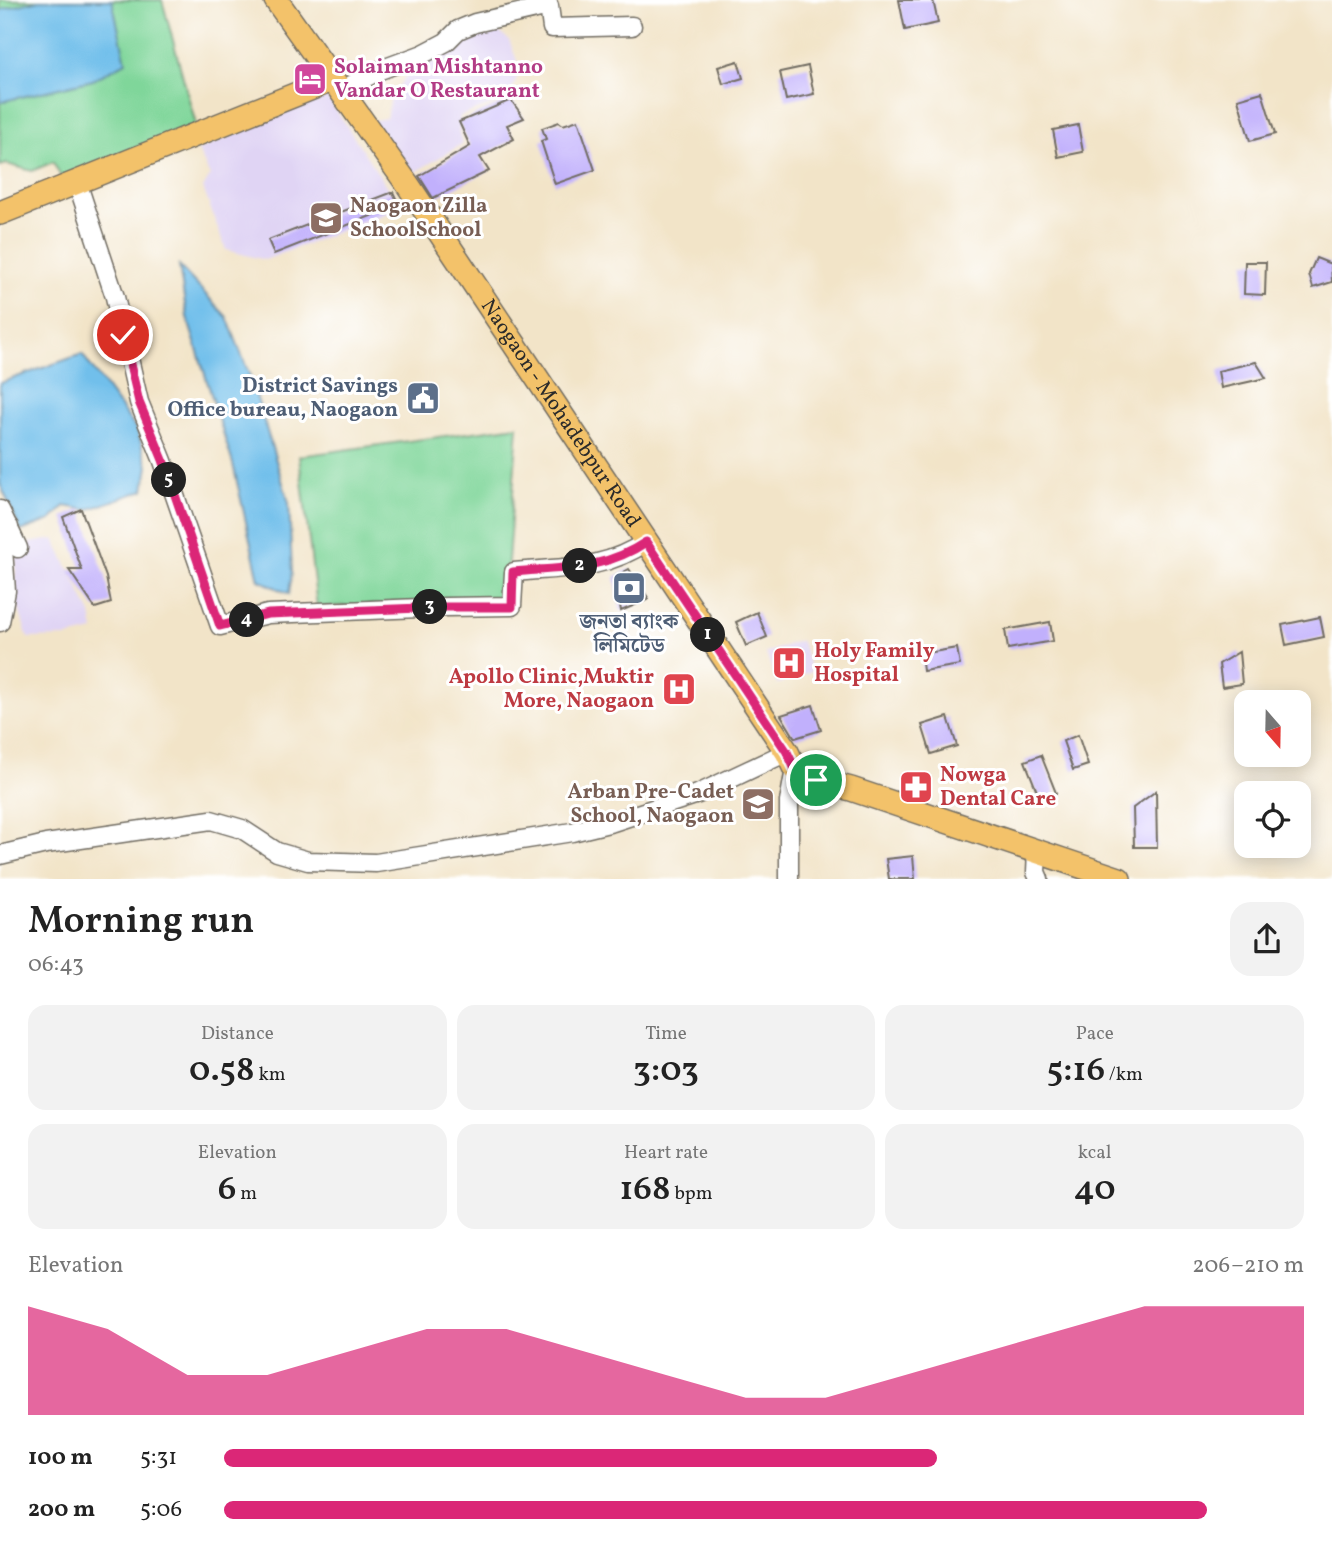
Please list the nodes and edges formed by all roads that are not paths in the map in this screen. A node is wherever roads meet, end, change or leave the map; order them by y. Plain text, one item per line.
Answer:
1 (276, 0) edge
2 (632, 26) dead end
3 (336, 86) junction
4 (77, 182) junction
5 (0, 213) edge
6 (0, 510) edge
7 (9, 527) junction
8 (646, 542) junction
9 (18, 548) dead end
10 (0, 622) edge
11 (791, 761) junction
12 (1037, 851) junction
13 (0, 855) edge
14 (789, 879) edge
15 (1039, 879) edge
16 (1119, 879) edge

1 - 3 main road, Naogaon - Mohadebpur Road
2 - 3 street
3 - 4 main road
3 - 8 main road, Naogaon - Mohadebpur Road
4 - 5 main road
4 - 8 street
6 - 7 street
7 - 9 street
7 - 10 street
8 - 11 main road, Naogaon - Mohadebpur Road
11 - 12 main road
11 - 13 street
11 - 14 street
12 - 15 street
12 - 16 main road

